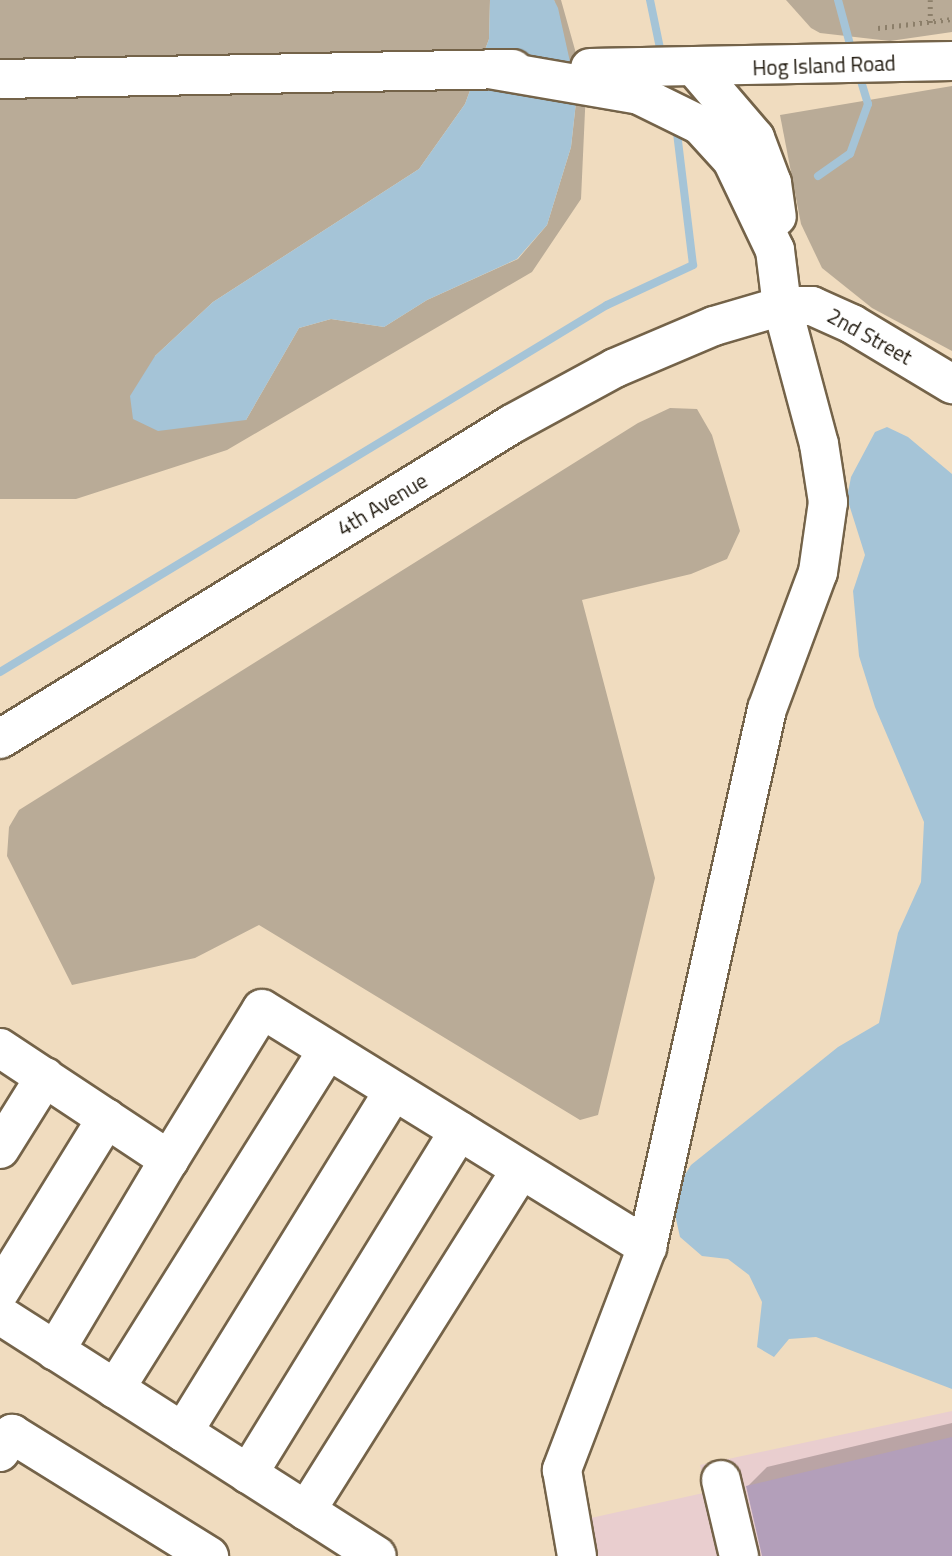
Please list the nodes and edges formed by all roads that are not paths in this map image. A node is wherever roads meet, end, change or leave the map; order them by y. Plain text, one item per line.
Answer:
1 (952, 61) edge
2 (489, 69) junction
3 (689, 69) junction
4 (0, 79) edge
5 (775, 250) junction
6 (782, 306) junction
7 (952, 384) edge
8 (0, 739) edge
9 (0, 1048) edge
10 (328, 1049) junction
11 (45, 1077) junction
12 (394, 1091) junction
13 (107, 1118) junction
14 (459, 1131) junction
15 (0, 1149) edge
16 (169, 1160) junction
17 (521, 1170) junction
18 (647, 1247) junction
19 (0, 1291) edge
20 (0, 1315) edge
21 (55, 1351) junction
22 (116, 1389) junction
23 (183, 1432) junction
24 (0, 1452) edge
25 (248, 1474) junction
26 (722, 1480) dead end
27 (306, 1511) junction
28 (209, 1556) edge
29 (377, 1556) edge
30 (577, 1556) edge
31 (739, 1556) edge

1 - 3 street, Hog Island Road
2 - 3 street, Hog Island Road
2 - 4 street
2 - 5 street
3 - 5 street
5 - 6 street
6 - 7 street, 2nd Street
6 - 8 street, 4th Avenue
6 - 18 street
9 - 11 street
10 - 12 street
10 - 16 street
10 - 22 street
11 - 13 street
11 - 15 street
12 - 14 street
12 - 23 street
13 - 16 street
13 - 19 street
14 - 17 street
14 - 25 street
16 - 21 street
17 - 18 street
17 - 27 street
18 - 30 street
20 - 21 street
21 - 22 street
22 - 23 street
23 - 25 street
24 - 28 street
25 - 27 street
26 - 31 street
27 - 29 street

